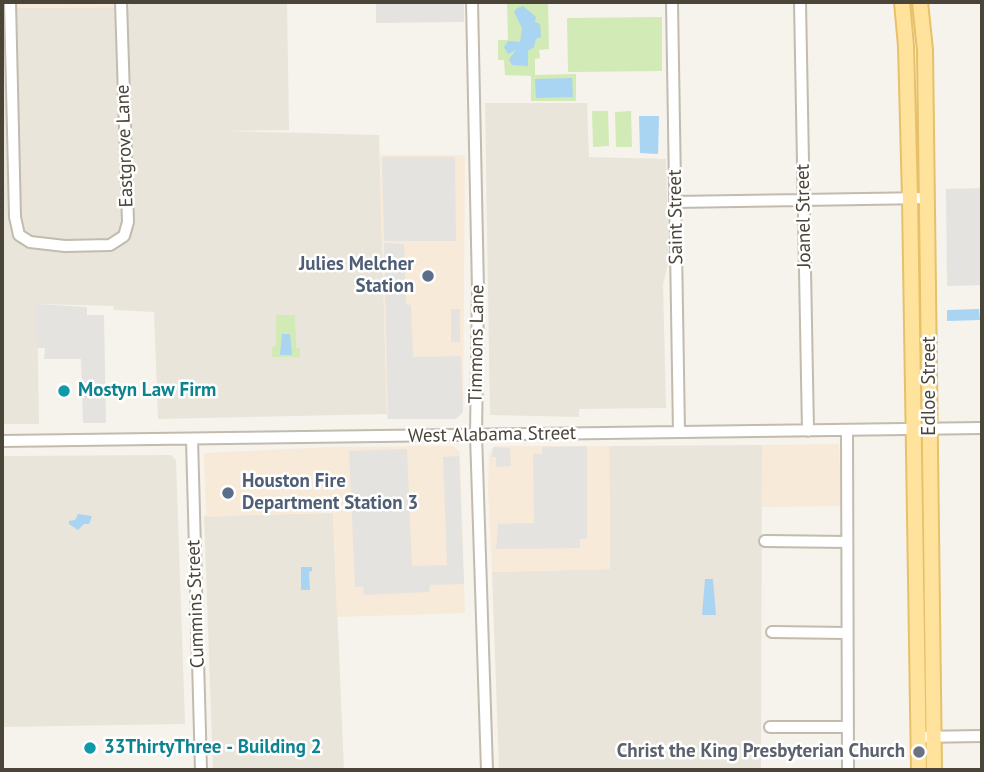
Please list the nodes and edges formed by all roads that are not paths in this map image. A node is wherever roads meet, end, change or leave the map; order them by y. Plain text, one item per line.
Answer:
1 (10, 2) edge
2 (121, 2) edge
3 (472, 2) edge
4 (672, 2) edge
5 (800, 2) edge
6 (902, 2) edge
7 (920, 2) edge
8 (907, 85) junction
9 (925, 85) junction
10 (911, 198) junction
11 (927, 198) junction
12 (803, 200) junction
13 (675, 202) junction
14 (912, 292) junction
15 (929, 292) junction
16 (982, 428) edge
17 (914, 429) junction
18 (930, 429) junction
19 (808, 430) junction
20 (847, 430) junction
21 (678, 432) junction
22 (476, 435) junction
23 (192, 439) junction
24 (2, 441) edge
25 (765, 541) dead end
26 (847, 541) junction
27 (916, 579) junction
28 (932, 579) junction
29 (772, 632) dead end
30 (848, 633) junction
31 (770, 727) dead end
32 (848, 727) junction
33 (982, 736) edge
34 (919, 737) junction
35 (934, 737) junction
36 (201, 770) edge
37 (487, 770) edge
38 (848, 770) edge
39 (919, 770) edge
40 (934, 770) edge

1 - 2 street, Eastgrove Lane
3 - 22 street, Timmons Lane
4 - 13 street, Saint Street
5 - 12 street, Joanel Street
6 - 8 main road, Edloe Street
7 - 9 main road, Edloe Street
8 - 9 main road
8 - 10 main road, Edloe Street
9 - 11 main road, Edloe Street
10 - 11 street
10 - 12 street
10 - 14 main road, Edloe Street
11 - 15 main road, Edloe Street
12 - 13 street
12 - 19 street, Joanel Street
13 - 21 street, Saint Street
14 - 15 main road
14 - 17 main road, Edloe Street
15 - 18 main road, Edloe Street
16 - 18 street, West Alabama Street
17 - 18 street, West Alabama Street
17 - 20 street, West Alabama Street
17 - 27 main road, Edloe Street
18 - 28 main road, Edloe Street
19 - 20 street, West Alabama Street
19 - 21 street, West Alabama Street
20 - 26 street
21 - 22 street, West Alabama Street
22 - 23 street, West Alabama Street
22 - 37 street, Timmons Lane
23 - 24 street, West Alabama Street
23 - 36 street, Cummins Street
25 - 26 street
26 - 30 street
27 - 28 main road
27 - 34 main road, Edloe Street
28 - 35 main road, Edloe Street
29 - 30 street
30 - 32 street
31 - 32 street
32 - 38 street
33 - 35 street
34 - 35 street
34 - 39 main road, Edloe Street
35 - 40 main road, Edloe Street

